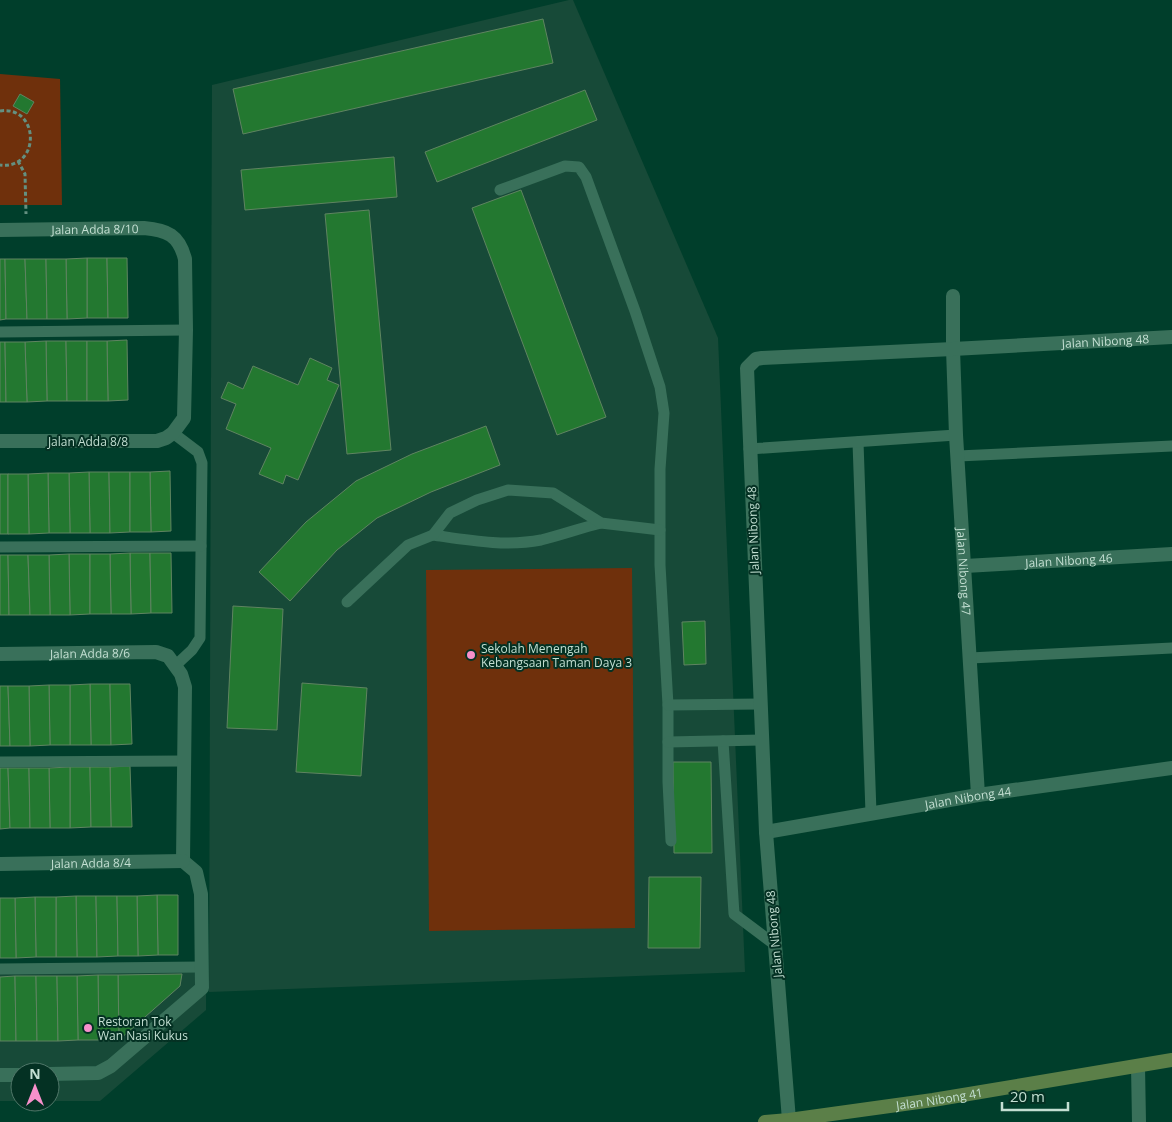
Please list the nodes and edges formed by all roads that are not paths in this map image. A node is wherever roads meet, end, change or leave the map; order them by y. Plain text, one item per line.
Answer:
1 (500, 190) dead end
2 (0, 230) edge
3 (953, 296) dead end
4 (186, 330) junction
5 (0, 332) edge
6 (1172, 337) edge
7 (953, 349) junction
8 (173, 433) junction
9 (956, 436) junction
10 (0, 441) edge
11 (858, 442) junction
12 (1172, 446) edge
13 (750, 449) junction
14 (958, 456) junction
15 (601, 523) junction
16 (660, 530) junction
17 (433, 535) junction
18 (201, 546) junction
19 (0, 547) edge
20 (1172, 554) edge
21 (965, 566) junction
22 (347, 602) dead end
23 (1172, 648) edge
24 (0, 654) edge
25 (970, 658) junction
26 (176, 665) junction
27 (760, 704) junction
28 (668, 705) junction
29 (761, 740) junction
30 (723, 741) junction
31 (668, 742) junction
32 (184, 761) junction
33 (0, 762) edge
34 (1172, 768) edge
35 (978, 795) junction
36 (871, 813) junction
37 (766, 832) junction
38 (671, 841) dead end
39 (183, 861) junction
40 (0, 864) edge
41 (774, 944) junction
42 (201, 967) junction
43 (0, 969) edge
44 (1172, 1060) edge
45 (1138, 1066) junction
46 (60, 1074) edge
47 (789, 1121) edge
48 (765, 1122) edge
49 (1139, 1122) edge

1 - 16 lane
2 - 4 street, Jalan Adda 8/10
3 - 7 street, Jalan Nibong 47
4 - 5 lane
4 - 8 street
6 - 7 street, Jalan Nibong 48
7 - 9 street, Jalan Nibong 47
7 - 13 street, Jalan Nibong 48
8 - 10 street, Jalan Adda 8/8
8 - 18 lane
9 - 11 lane
9 - 14 street, Jalan Nibong 47
11 - 13 lane
11 - 36 lane
12 - 14 lane
13 - 27 street, Jalan Nibong 48
14 - 21 street, Jalan Nibong 47
15 - 16 lane
15 - 17 lane
15 - 17 lane
16 - 28 lane
17 - 22 lane
18 - 19 lane
18 - 26 lane
20 - 21 street, Jalan Nibong 46
21 - 25 street, Jalan Nibong 47
23 - 25 lane
24 - 26 street, Jalan Adda 8/6
25 - 35 street, Jalan Nibong 47
26 - 32 street
27 - 28 lane
27 - 29 street, Jalan Nibong 48
28 - 31 lane
29 - 30 lane
29 - 37 street, Jalan Nibong 48
30 - 31 lane
30 - 41 lane
31 - 38 lane
32 - 33 lane
32 - 39 street
34 - 35 street, Jalan Nibong 44
35 - 36 street, Jalan Nibong 44
36 - 37 street, Jalan Nibong 44
37 - 41 street, Jalan Nibong 48
39 - 40 street, Jalan Adda 8/4
39 - 42 street
41 - 47 street, Jalan Nibong 48
42 - 43 lane
42 - 46 street
44 - 45 main road, Jalan Nibong 41
45 - 47 main road, Jalan Nibong 41
45 - 49 street
47 - 48 main road, Jalan Nibong 41

